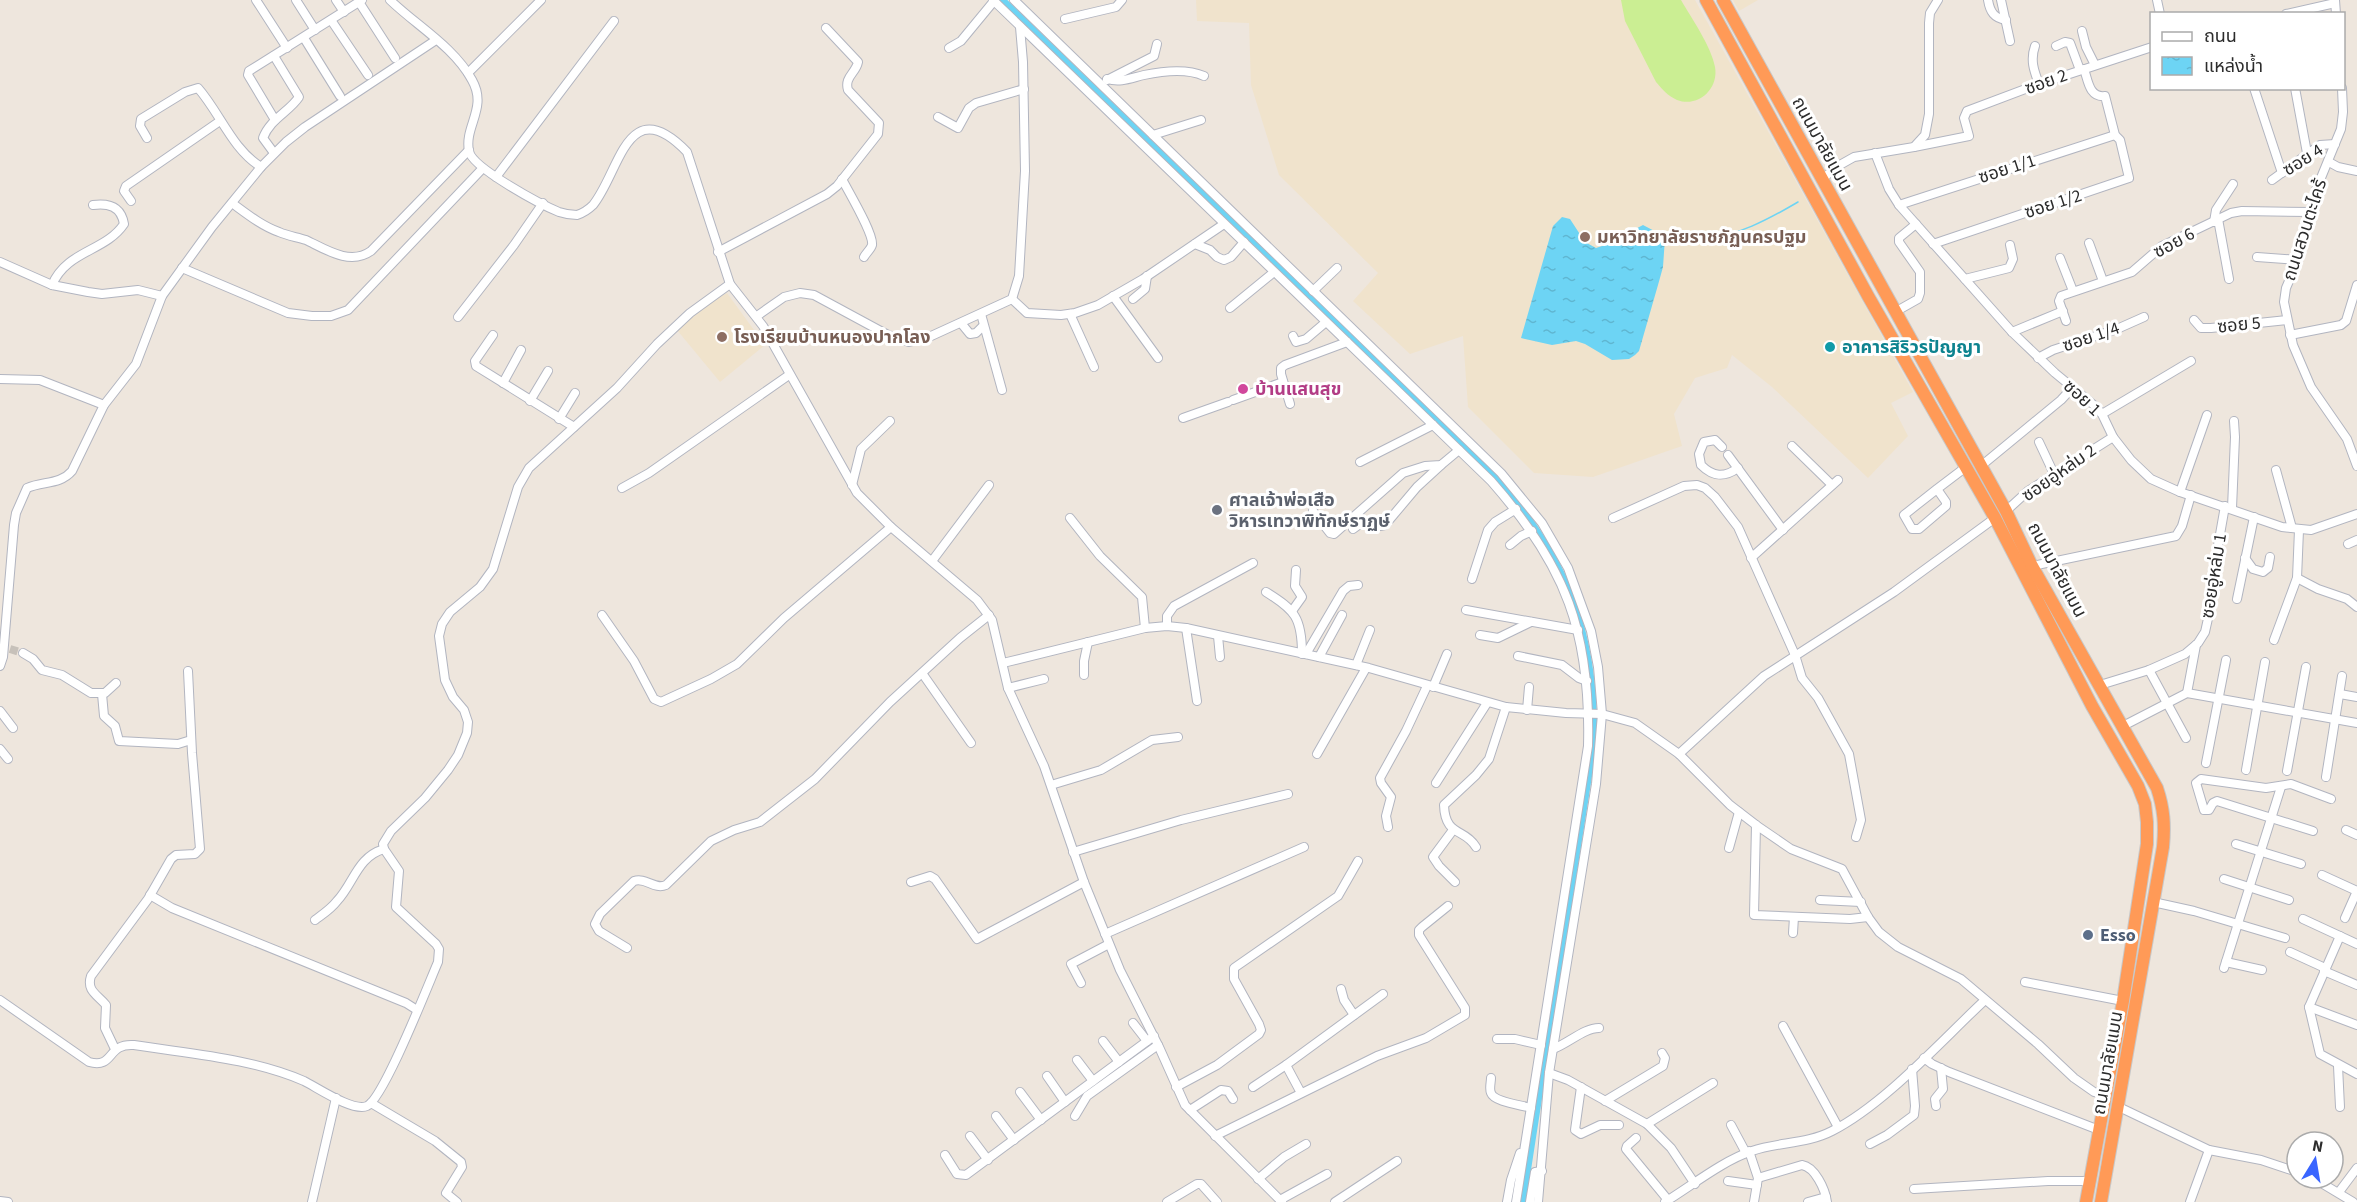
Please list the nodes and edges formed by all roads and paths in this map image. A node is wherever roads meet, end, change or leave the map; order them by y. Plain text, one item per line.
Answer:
1 (256, 0) edge
2 (296, 0) edge
3 (336, 0) edge
4 (390, 0) edge
5 (541, 0) edge
6 (1014, 0) edge
7 (1023, 0) edge
8 (1122, 0) edge
9 (1706, 0) edge
10 (1723, 0) edge
11 (1938, 0) edge
12 (1988, 0) edge
13 (2001, 0) edge
14 (361, 1) edge
15 (993, 1) edge
16 (2335, 1) edge
17 (344, 12) junction
18 (2294, 12) edge
19 (1019, 18) junction
20 (331, 20) junction
21 (1065, 20) dead end
22 (2006, 20) junction
23 (614, 21) dead end
24 (826, 28) dead end
25 (315, 30) junction
26 (2082, 31) dead end
27 (304, 38) junction
28 (436, 40) junction
29 (2010, 40) dead end
30 (1157, 44) dead end
31 (2035, 46) dead end
32 (2056, 46) dead end
33 (2150, 47) edge
34 (287, 48) junction
35 (949, 48) dead end
36 (274, 56) junction
37 (395, 58) dead end
38 (2095, 65) junction
39 (2082, 69) junction
40 (468, 73) junction
41 (368, 75) dead end
42 (1204, 76) dead end
43 (1103, 81) junction
44 (2039, 84) junction
45 (1024, 88) junction
46 (2255, 90) edge
47 (2295, 90) edge
48 (2342, 90) edge
49 (340, 96) dead end
50 (938, 117) dead end
51 (275, 120) junction
52 (1201, 120) dead end
53 (219, 121) junction
54 (1153, 135) junction
55 (2115, 135) junction
56 (147, 138) dead end
57 (2335, 144) junction
58 (1914, 147) junction
59 (469, 150) junction
60 (274, 153) junction
61 (1875, 153) junction
62 (2307, 153) junction
63 (2329, 162) junction
64 (261, 167) junction
65 (482, 169) junction
66 (2357, 171) edge
67 (2282, 173) junction
68 (496, 177) junction
69 (842, 179) junction
70 (1821, 180) junction
71 (2272, 180) dead end
72 (2233, 184) dead end
73 (131, 201) dead end
74 (232, 203) junction
75 (543, 203) junction
76 (93, 205) dead end
77 (1899, 205) junction
78 (2310, 212) junction
79 (2216, 221) junction
80 (1224, 224) junction
81 (1916, 224) junction
82 (1244, 242) junction
83 (2089, 243) dead end
84 (1195, 244) junction
85 (1933, 244) junction
86 (2010, 245) dead end
87 (718, 252) junction
88 (864, 257) dead end
89 (2257, 257) dead end
90 (2060, 258) dead end
91 (2298, 260) junction
92 (0, 262) edge
93 (182, 268) junction
94 (1337, 268) dead end
95 (1274, 272) junction
96 (1147, 276) junction
97 (1965, 279) junction
98 (2229, 279) dead end
99 (2103, 281) junction
100 (730, 284) junction
101 (52, 285) junction
102 (2357, 285) edge
103 (1313, 291) junction
104 (2073, 291) junction
105 (162, 296) junction
106 (1113, 296) junction
107 (1012, 299) junction
108 (1133, 299) dead end
109 (1230, 308) dead end
110 (1895, 312) junction
111 (2063, 312) junction
112 (981, 314) junction
113 (1070, 314) junction
114 (757, 316) junction
115 (2144, 316) dead end
116 (459, 317) dead end
117 (2194, 320) dead end
118 (2287, 320) junction
119 (2066, 321) dead end
120 (1326, 322) junction
121 (961, 323) junction
122 (984, 326) junction
123 (2012, 332) junction
124 (494, 335) dead end
125 (2290, 335) junction
126 (1293, 336) dead end
127 (1347, 342) junction
128 (520, 350) dead end
129 (1158, 358) dead end
130 (2038, 358) junction
131 (2191, 361) dead end
132 (1094, 367) dead end
133 (548, 371) dead end
134 (789, 375) junction
135 (0, 380) edge
136 (1283, 382) junction
137 (503, 383) junction
138 (2073, 387) junction
139 (1002, 390) dead end
140 (575, 393) dead end
141 (530, 401) junction
142 (1290, 404) dead end
143 (104, 405) junction
144 (2102, 414) junction
145 (2207, 415) dead end
146 (1184, 418) dead end
147 (559, 419) junction
148 (890, 421) dead end
149 (2234, 421) dead end
150 (1433, 425) junction
151 (574, 427) junction
152 (2357, 436) edge
153 (2113, 437) junction
154 (2347, 439) junction
155 (2039, 442) dead end
156 (1792, 446) dead end
157 (1722, 447) dead end
158 (1459, 450) junction
159 (1728, 454) dead end
160 (1360, 462) dead end
161 (2357, 463) edge
162 (1441, 465) junction
163 (1982, 466) junction
164 (1966, 467) junction
165 (1738, 468) junction
166 (2276, 470) dead end
167 (2054, 474) junction
168 (852, 485) junction
169 (989, 485) dead end
170 (622, 488) dead end
171 (1937, 489) junction
172 (2180, 492) junction
173 (2191, 495) junction
174 (2228, 507) junction
175 (1516, 509) junction
176 (1313, 511) dead end
177 (2006, 511) junction
178 (2357, 514) edge
179 (2254, 517) junction
180 (1070, 518) dead end
181 (1613, 518) dead end
182 (1995, 518) junction
183 (891, 527) junction
184 (1353, 529) dead end
185 (2296, 529) junction
186 (1783, 530) junction
187 (1532, 531) junction
188 (2357, 540) edge
189 (2348, 544) dead end
190 (1510, 545) dead end
191 (2270, 557) dead end
192 (1751, 558) junction
193 (2246, 558) junction
194 (932, 561) junction
195 (1253, 563) dead end
196 (2032, 566) junction
197 (1296, 570) dead end
198 (2297, 578) junction
199 (1472, 579) dead end
200 (1358, 585) dead end
201 (1266, 592) dead end
202 (2237, 599) dead end
203 (2357, 607) edge
204 (1466, 610) dead end
205 (1292, 611) junction
206 (602, 615) dead end
207 (989, 615) junction
208 (1342, 615) dead end
209 (1531, 622) junction
210 (1167, 626) junction
211 (1145, 628) junction
212 (1186, 628) junction
213 (1370, 630) dead end
214 (1578, 630) junction
215 (1480, 635) dead end
216 (1218, 636) junction
217 (2274, 640) dead end
218 (1088, 642) junction
219 (2196, 645) junction
220 (23, 652) tunnel mouth
221 (1304, 654) junction
222 (1447, 654) dead end
223 (1795, 655) junction
224 (1518, 656) dead end
225 (1220, 657) dead end
226 (1319, 657) junction
227 (2226, 660) dead end
228 (1003, 663) junction
229 (2265, 663) dead end
230 (1356, 665) junction
231 (0, 666) edge
232 (2306, 667) dead end
233 (1366, 668) junction
234 (2149, 670) junction
235 (188, 671) dead end
236 (922, 673) junction
237 (1084, 675) dead end
238 (2343, 676) dead end
239 (1044, 679) dead end
240 (1587, 681) junction
241 (117, 683) dead end
242 (2100, 685) junction
243 (1430, 686) junction
244 (1529, 687) dead end
245 (1008, 688) junction
246 (2187, 693) junction
247 (102, 694) junction
248 (2340, 694) junction
249 (2357, 697) edge
250 (2219, 699) junction
251 (1197, 701) dead end
252 (2166, 702) junction
253 (1487, 703) junction
254 (2257, 705) junction
255 (1506, 707) junction
256 (1527, 710) junction
257 (0, 711) edge
258 (2297, 712) junction
259 (1590, 714) junction
260 (1601, 714) junction
261 (2336, 719) junction
262 (2357, 723) edge
263 (2123, 726) junction
264 (13, 728) dead end
265 (1178, 737) dead end
266 (2186, 738) dead end
267 (191, 740) junction
268 (971, 743) dead end
269 (0, 749) edge
270 (1317, 754) dead end
271 (1680, 754) junction
272 (9, 759) dead end
273 (2206, 763) dead end
274 (2246, 770) dead end
275 (2287, 771) dead end
276 (2326, 777) dead end
277 (1436, 783) dead end
278 (1051, 785) junction
279 (2281, 787) junction
280 (1288, 794) dead end
281 (2331, 799) dead end
282 (1739, 812) junction
283 (2271, 817) junction
284 (1756, 825) junction
285 (1388, 827) dead end
286 (1453, 830) junction
287 (2346, 830) dead end
288 (2313, 831) dead end
289 (2357, 835) edge
290 (1856, 837) dead end
291 (2236, 844) dead end
292 (1304, 847) dead end
293 (1476, 847) dead end
294 (1729, 848) dead end
295 (384, 849) junction
296 (1073, 852) junction
297 (2260, 852) junction
298 (1358, 861) dead end
299 (2301, 864) dead end
300 (2322, 875) dead end
301 (2224, 879) dead end
302 (911, 882) dead end
303 (1084, 882) junction
304 (1455, 882) dead end
305 (2249, 887) junction
306 (2357, 891) edge
307 (150, 896) junction
308 (1820, 900) dead end
309 (2289, 900) dead end
310 (1861, 902) junction
311 (2153, 902) junction
312 (1448, 906) dead end
313 (1794, 917) junction
314 (1868, 917) junction
315 (2302, 918) dead end
316 (2345, 918) dead end
317 (315, 920) dead end
318 (2237, 924) junction
319 (1793, 933) dead end
320 (1105, 934) junction
321 (2340, 936) junction
322 (2284, 938) dead end
323 (1109, 944) junction
324 (2357, 944) edge
325 (627, 948) dead end
326 (2290, 952) dead end
327 (2324, 969) junction
328 (2262, 970) dead end
329 (2025, 982) dead end
330 (1081, 984) dead end
331 (2357, 986) edge
332 (1341, 989) dead end
333 (1383, 994) dead end
334 (0, 1000) edge
335 (1985, 1000) junction
336 (2123, 1001) junction
337 (2308, 1007) junction
338 (417, 1010) junction
339 (1354, 1015) junction
340 (1133, 1023) dead end
341 (2357, 1025) edge
342 (1783, 1026) dead end
343 (1599, 1028) dead end
344 (1150, 1039) junction
345 (1497, 1039) dead end
346 (1103, 1041) dead end
347 (1158, 1045) junction
348 (1541, 1045) junction
349 (115, 1049) junction
350 (1553, 1049) junction
351 (1662, 1053) dead end
352 (1924, 1058) junction
353 (1077, 1060) dead end
354 (1119, 1062) junction
355 (1286, 1065) junction
356 (2338, 1066) junction
357 (1941, 1068) junction
358 (1912, 1069) junction
359 (1549, 1073) junction
360 (2357, 1074) edge
361 (1047, 1076) dead end
362 (1491, 1078) dead end
363 (1093, 1082) junction
364 (1713, 1083) dead end
365 (1252, 1087) dead end
366 (1176, 1088) junction
367 (1581, 1088) junction
368 (1020, 1092) dead end
369 (1301, 1094) junction
370 (2105, 1095) junction
371 (336, 1098) junction
372 (1233, 1099) dead end
373 (1605, 1101) junction
374 (371, 1102) junction
375 (1065, 1102) junction
376 (1936, 1106) dead end
377 (2119, 1107) junction
378 (2340, 1107) dead end
379 (1532, 1108) junction
380 (1190, 1110) junction
381 (996, 1116) dead end
382 (1075, 1116) dead end
383 (1041, 1120) junction
384 (1647, 1124) junction
385 (1619, 1125) dead end
386 (1731, 1125) dead end
387 (1528, 1127) junction
388 (1838, 1127) junction
389 (2099, 1130) junction
390 (970, 1136) dead end
391 (1215, 1136) junction
392 (1636, 1138) dead end
393 (1014, 1140) junction
394 (1306, 1144) dead end
395 (1870, 1144) dead end
396 (2209, 1150) junction
397 (1748, 1152) junction
398 (945, 1155) dead end
399 (1543, 1156) junction
400 (988, 1160) junction
401 (1396, 1161) dead end
402 (2285, 1168) edge
403 (2357, 1168) edge
404 (1542, 1171) junction
405 (1327, 1174) dead end
406 (1258, 1179) junction
407 (1728, 1181) dead end
408 (1758, 1181) junction
409 (2090, 1181) junction
410 (1695, 1184) junction
411 (1914, 1189) dead end
412 (1681, 1192) junction
413 (2341, 1197) edge
414 (1827, 1199) edge
415 (1280, 1200) edge
416 (0, 1201) edge
417 (1666, 1201) edge
418 (2192, 1201) edge
419 (8, 1202) edge
420 (312, 1202) edge
421 (457, 1202) edge
422 (1167, 1202) edge
423 (1217, 1202) edge
424 (1269, 1202) edge
425 (1335, 1202) edge
426 (1507, 1202) edge
427 (1516, 1202) edge
428 (1530, 1202) edge
429 (1538, 1202) edge
430 (1543, 1202) edge
431 (1682, 1202) edge
432 (1754, 1202) edge
433 (1808, 1202) edge
434 (2086, 1202) edge
435 (2101, 1202) edge
436 (2353, 1202) edge

1 - 34 street
2 - 25 street
3 - 17 street
4 - 28 street
5 - 40 street
6 - 19 street
7 - 19 street
8 - 21 street
9 - 164 highway, ถนนมาลัยแมน
10 - 70 highway, ถนนมาลัยแมน
11 - 58 street
12 - 22 street
13 - 22 street
14 - 17 street
14 - 37 street
15 - 19 street
15 - 35 street
16 - 18 street
17 - 20 street
19 - 43 street
19 - 45 street
19 - 80 street
20 - 25 street
20 - 41 street
22 - 29 street
23 - 68 street
24 - 69 street
25 - 27 street
26 - 38 street
27 - 34 street
27 - 49 street
28 - 40 street
28 - 60 street
30 - 43 street
31 - 44 street
32 - 39 street
33 - 38 street, ซอย 2
34 - 36 street
36 - 51 street
36 - 51 street
38 - 39 street, ซอย 2
39 - 44 street, ซอย 2
39 - 55 street
40 - 59 street
42 - 43 street
43 - 54 street
44 - 58 street, ซอย 2
45 - 50 street
45 - 107 street
46 - 67 street
47 - 62 street
48 - 57 street, ถนนสวนตะไคร้
51 - 60 street
52 - 54 street
53 - 56 street
53 - 64 street
53 - 73 street
54 - 103 street
55 - 77 street, ซอย 1/1
55 - 85 street, ซอย 1/2
57 - 62 street, ซอย 4
57 - 63 street, ถนนสวนตะไคร้
58 - 61 street
59 - 65 street
59 - 74 street
60 - 64 street
61 - 70 street
61 - 77 street, ซอย 1
62 - 67 street, ซอย 4
63 - 66 street
63 - 78 street, ถนนสวนตะไคร้
64 - 74 street
65 - 68 street
65 - 93 street
67 - 71 street, ซอย 4
68 - 75 street
69 - 87 street
69 - 88 street
70 - 110 highway, ถนนมาลัยแมน
72 - 79 street
74 - 93 street
75 - 87 street
75 - 116 street
76 - 101 street
77 - 81 street, ซอย 1
78 - 79 street, ซอย 6
78 - 91 street, ถนนสวนตะไคร้
79 - 98 street
79 - 99 street, ซอย 6
80 - 82 street
80 - 84 street
81 - 85 street, ซอย 1
81 - 110 street
82 - 84 street
82 - 95 street
83 - 99 street
84 - 96 street
85 - 97 street, ซอย 1
86 - 97 street
87 - 100 street
89 - 91 street
90 - 104 street
91 - 118 street, ถนนสวนตะไคร้
92 - 101 street
93 - 105 street
94 - 103 street
95 - 109 street
95 - 120 street
96 - 106 street
96 - 108 street
97 - 123 street, ซอย 1
99 - 104 street, ซอย 6
100 - 114 street
100 - 151 street
101 - 105 street
102 - 125 street
103 - 260 street
104 - 111 street
105 - 143 street
106 - 113 street
106 - 129 street
107 - 112 street
107 - 113 street
110 - 163 highway, ถนนมาลัยแมน
111 - 119 street
111 - 123 street
112 - 121 street
112 - 122 street
113 - 132 street
114 - 121 street
114 - 134 street
115 - 130 street, ซอย 1/4
117 - 118 street, ซอย 5
118 - 125 street, ถนนสวนตะไคร้
120 - 126 street
120 - 127 street
121 - 122 street
122 - 139 street
123 - 130 street, ซอย 1
124 - 137 street
125 - 154 street, ถนนสวนตะไคร้
127 - 136 street
127 - 150 street
128 - 137 street
130 - 138 street, ซอย 1
131 - 144 street
133 - 141 street
134 - 168 street
134 - 170 street
135 - 143 street
136 - 142 street
136 - 146 street
137 - 141 street
138 - 144 street, ซอย 1
138 - 163 street
140 - 147 street
141 - 147 street
143 - 231 street
144 - 153 street, ซอย 1
145 - 172 street
147 - 151 street
148 - 168 street
149 - 174 street, ซอยอู่หล่ม 1
150 - 158 street
150 - 160 street
151 - 295 street
152 - 154 street
153 - 167 street, ซอยอู่หล่ม 2
153 - 172 street, ซอย 1
154 - 161 street, ถนนสวนตะไคร้
155 - 167 street
156 - 186 street
157 - 165 street
158 - 162 street
158 - 175 street
159 - 165 street
162 - 176 street
162 - 184 street
163 - 177 highway, ถนนมาลัยแมน
164 - 171 street
164 - 182 highway, ถนนมาลัยแมน
165 - 186 street
166 - 185 street
167 - 177 street, ซอยอู่หล่ม 2
168 - 183 street
169 - 194 street
171 - 171 street
172 - 173 street, ซอย 1
173 - 174 street, ซอย 1
173 - 196 street
174 - 179 street, ซอย 1
174 - 219 street, ซอยอู่หล่ม 1
175 - 187 street
175 - 199 street
177 - 182 highway
177 - 196 highway, ถนนมาลัยแมน
178 - 185 street, ซอย 1
179 - 185 street, ซอย 1
179 - 193 street
180 - 211 street
181 - 192 street
182 - 223 street
182 - 336 highway, ถนนมาลัยแมน
183 - 194 street
183 - 206 street
185 - 198 street
186 - 192 street
187 - 190 street
187 - 214 street
188 - 189 street
191 - 193 street
192 - 223 street
193 - 202 street
194 - 207 street
195 - 210 street
196 - 242 highway, ถนนมาลัยแมน
197 - 205 street
198 - 203 street
198 - 217 street
200 - 221 street
201 - 205 street
204 - 209 street
205 - 221 street
207 - 228 street
207 - 236 street
208 - 226 street
209 - 214 street
209 - 215 street
210 - 211 street
210 - 212 street
211 - 218 street
212 - 216 street
212 - 251 street
213 - 230 street
214 - 240 street
216 - 221 street
216 - 225 street
218 - 228 street
218 - 237 street
219 - 234 street
219 - 246 street, ซอยอู่หล่ม 1
220 - 247 street
221 - 226 street
222 - 243 street
223 - 271 street
223 - 290 street
224 - 240 street
226 - 230 street
227 - 250 street
228 - 245 street
229 - 254 street
230 - 233 street
232 - 258 street
233 - 243 street
233 - 270 street
234 - 242 street
234 - 252 street
235 - 267 street
236 - 268 street
236 - 325 street
238 - 248 street
239 - 245 street
240 - 259 street
241 - 247 street
242 - 263 highway, ถนนมาลัยแมน
243 - 253 street
243 - 285 street
244 - 256 street
245 - 278 street
246 - 250 street
246 - 252 street
247 - 267 street
248 - 249 street
248 - 261 street
250 - 254 street
250 - 273 street
252 - 263 street
252 - 266 street
253 - 255 street
253 - 277 street
254 - 258 street
254 - 274 street
255 - 256 street
255 - 286 street
256 - 259 street
257 - 264 street
258 - 261 street
258 - 275 street
259 - 260 street
259 - 348 street
260 - 271 street
260 - 350 street
261 - 262 street
261 - 276 street
263 - 311 highway, ถนนมาลัยแมน
265 - 278 street
267 - 307 street
269 - 272 street
271 - 282 street
278 - 296 street
279 - 281 street
279 - 283 street
279 - 283 street
280 - 296 street
282 - 284 street
282 - 294 street
283 - 288 street
283 - 297 street
284 - 310 street
284 - 313 street
286 - 293 street
286 - 304 street
287 - 289 street
291 - 297 street
292 - 320 street
295 - 317 street
295 - 338 street
296 - 303 street
297 - 299 street
297 - 305 street
298 - 366 street
300 - 306 street
301 - 305 street
302 - 303 street
303 - 320 street
305 - 309 street
305 - 318 street
306 - 316 street
307 - 338 street
307 - 349 street
308 - 310 street
310 - 314 street
311 - 318 street
311 - 377 highway, ถนนมาลัยแมน
312 - 369 street
313 - 314 street
313 - 319 street
314 - 335 street
315 - 321 street
318 - 322 street
318 - 328 street
320 - 323 street
321 - 324 street
321 - 327 street
323 - 330 street
323 - 344 street
326 - 327 street
327 - 331 street
327 - 337 street
329 - 336 street
332 - 339 street
333 - 339 street
334 - 349 street
335 - 352 street
335 - 370 street
336 - 370 highway, ถนนมาลัยแมน
337 - 341 street
337 - 356 street
338 - 374 street
339 - 355 street
340 - 344 street
342 - 388 street
343 - 350 street
344 - 347 street
344 - 354 street
345 - 348 street
346 - 354 street
347 - 366 street
347 - 382 street
348 - 379 street
349 - 371 street
350 - 359 street
351 - 373 street
352 - 357 street
352 - 358 street
353 - 363 street
354 - 363 street
355 - 365 street
355 - 369 street
356 - 360 street
356 - 378 street
357 - 376 street
357 - 389 street
358 - 388 street
358 - 395 street
359 - 367 street
359 - 399 street
361 - 375 street
362 - 379 street
363 - 375 street
364 - 384 street
366 - 380 street
367 - 373 street
367 - 385 street
368 - 383 street
369 - 391 street
370 - 389 highway, ถนนมาลัยแมน
371 - 374 street
371 - 420 street
372 - 380 street
373 - 384 street
374 - 421 street
375 - 383 street
377 - 396 street
377 - 435 highway, ถนนมาลัยแมน
379 - 387 street
380 - 391 street
381 - 393 street
383 - 393 street
384 - 410 street
386 - 397 street
387 - 426 street
387 - 427 street
388 - 397 street
389 - 409 highway, ถนนมาลัยแมน
390 - 400 street
391 - 406 street
392 - 417 street
393 - 400 street
394 - 406 street
396 - 402 street
396 - 418 street
397 - 408 street
397 - 410 street
398 - 400 street
399 - 404 street
399 - 430 street
401 - 425 street
403 - 413 street
404 - 428 street
404 - 429 street
405 - 415 street
406 - 415 street
407 - 408 street
408 - 414 street
408 - 432 street
409 - 411 street
409 - 434 highway, ถนนมาลัยแมน
410 - 412 street
412 - 417 street
412 - 431 street
413 - 436 street
414 - 433 street
415 - 424 street
416 - 419 street
422 - 423 street

